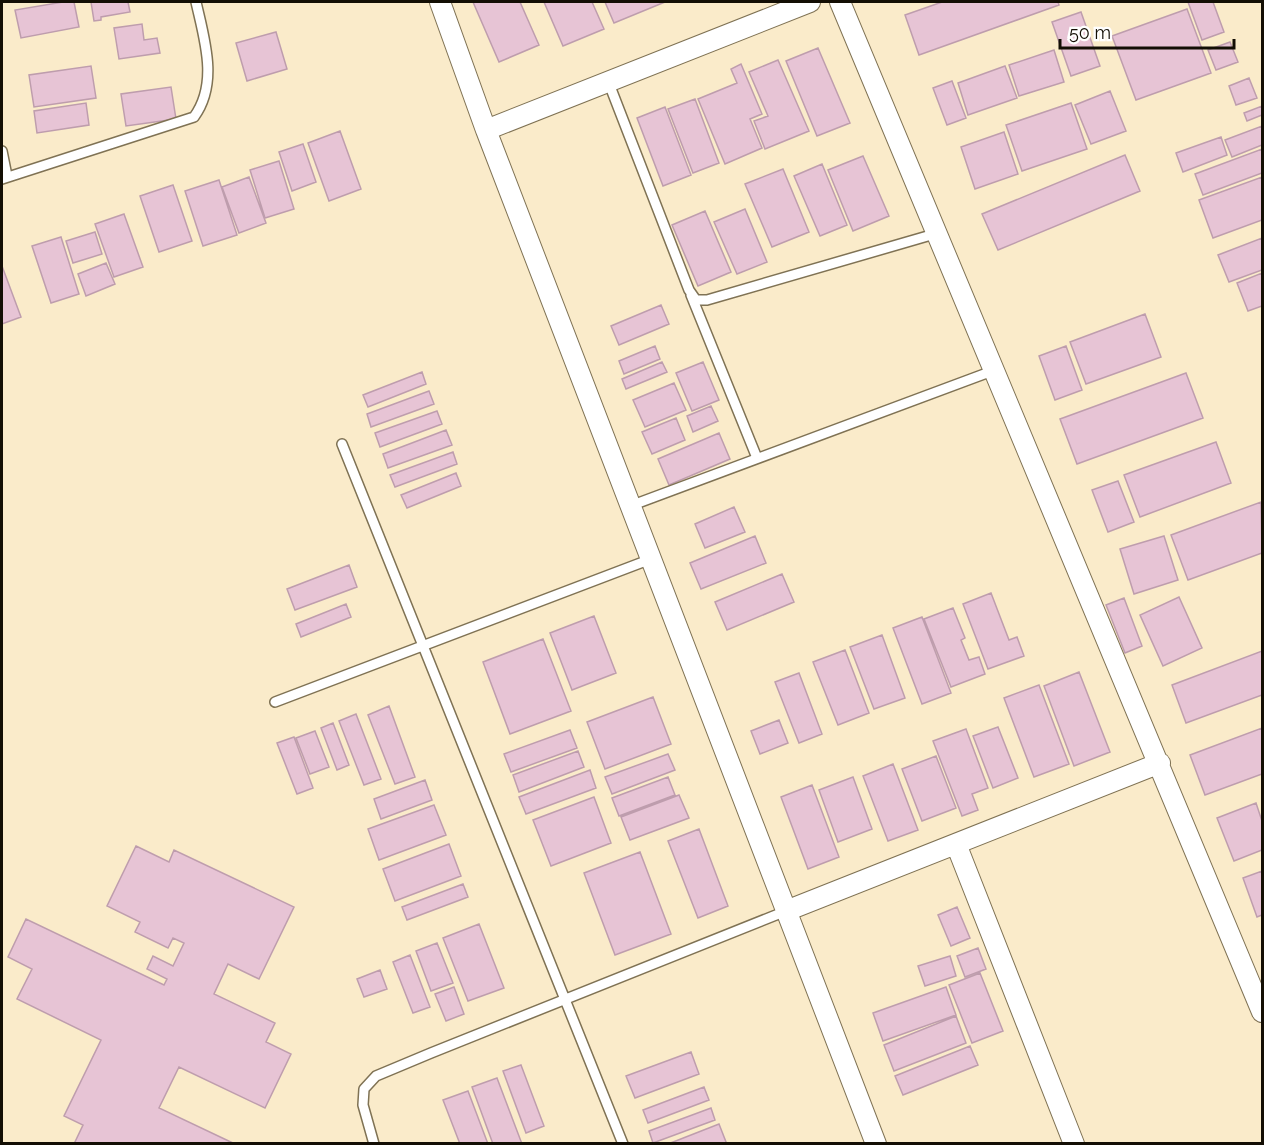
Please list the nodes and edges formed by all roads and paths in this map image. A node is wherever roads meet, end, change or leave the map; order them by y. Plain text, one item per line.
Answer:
1 (196, 2) edge
2 (440, 2) edge
3 (810, 2) edge
4 (840, 2) edge
5 (608, 81) junction
6 (486, 130) junction
7 (2, 151) edge
8 (4, 177) edge
9 (938, 233) junction
10 (691, 295) junction
11 (996, 370) junction
12 (342, 444) dead end
13 (757, 458) junction
14 (630, 506) junction
15 (651, 559) junction
16 (423, 646) junction
17 (275, 702) dead end
18 (1160, 763) junction
19 (956, 844) junction
20 (786, 911) junction
21 (565, 999) junction
22 (1263, 1012) edge
23 (374, 1143) edge
24 (623, 1143) edge
25 (876, 1143) edge
26 (1074, 1143) edge

1 - 8 lane
2 - 6 street
3 - 5 street
4 - 9 street
5 - 6 street
5 - 10 lane
6 - 14 street
7 - 8 lane
9 - 10 lane
9 - 11 street
10 - 13 lane
11 - 13 lane
11 - 18 street
12 - 16 lane
13 - 14 lane
14 - 15 street
15 - 16 lane
15 - 20 street
16 - 17 lane
16 - 21 lane
18 - 19 street
18 - 22 street
19 - 20 street
19 - 26 street
20 - 21 lane
20 - 25 street
21 - 23 lane
21 - 24 lane

